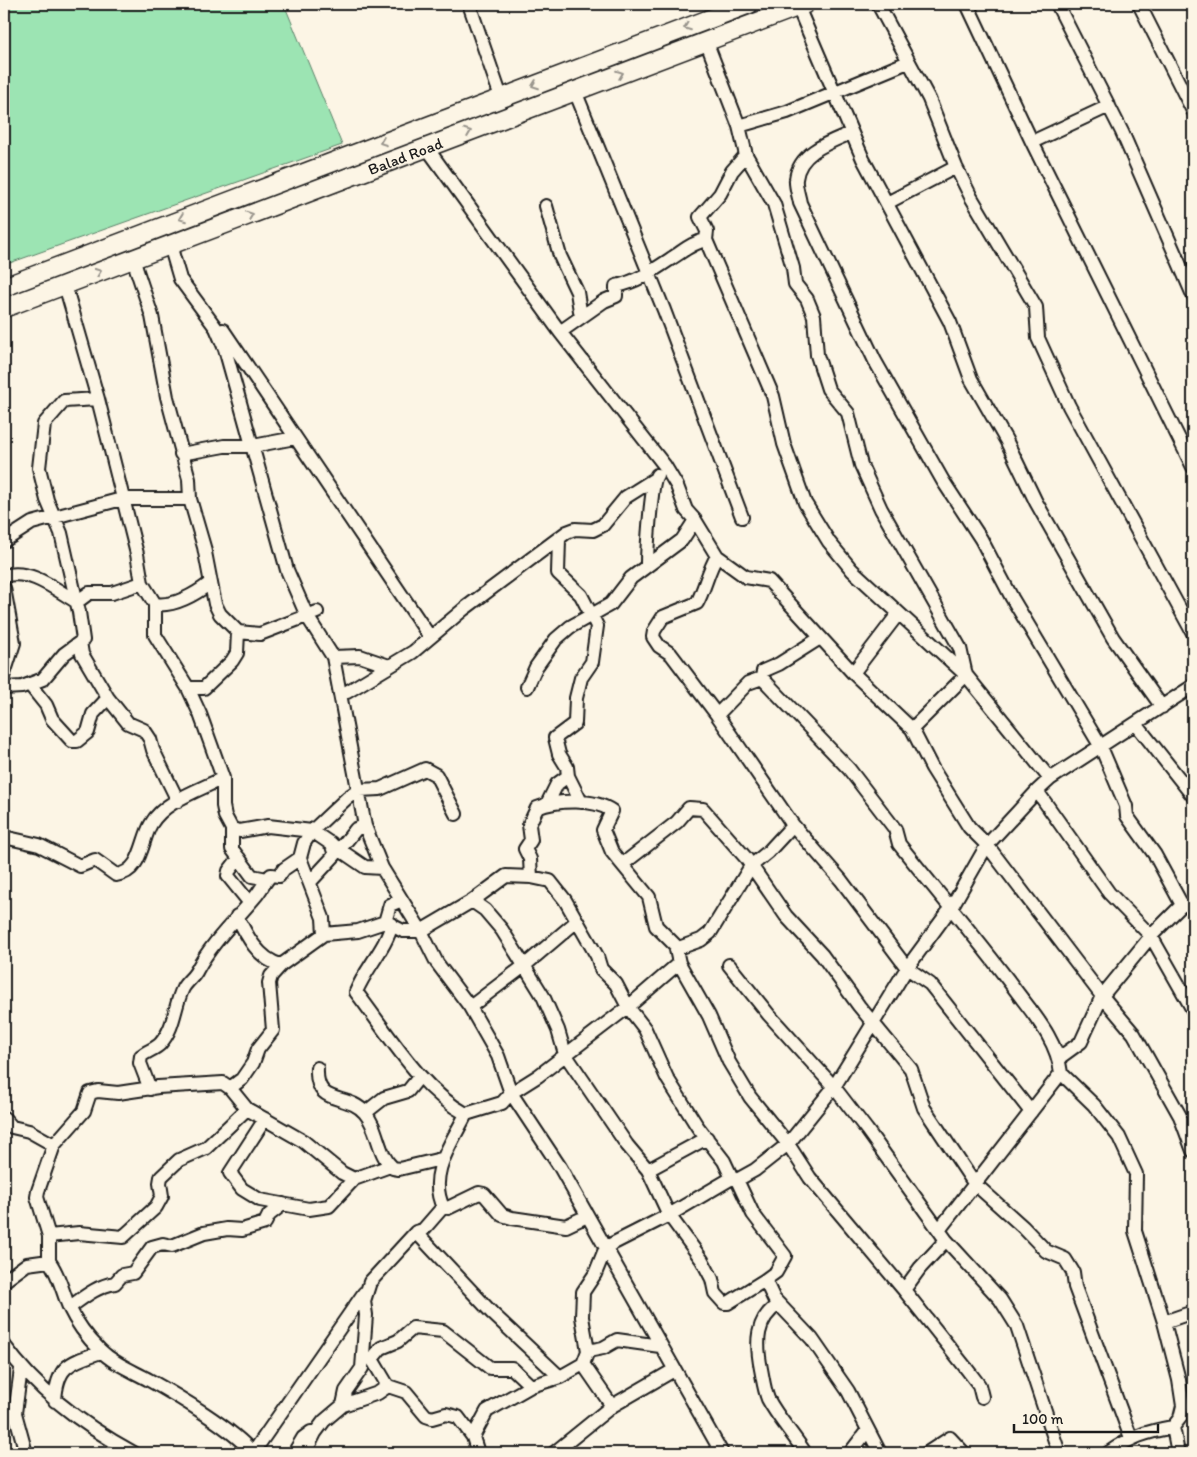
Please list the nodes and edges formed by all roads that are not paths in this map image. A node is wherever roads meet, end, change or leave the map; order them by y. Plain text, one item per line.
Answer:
1 (469, 4) edge
2 (749, 4) edge
3 (878, 4) edge
4 (967, 4) edge
5 (1057, 4) edge
6 (1139, 4) edge
7 (802, 5) edge
8 (706, 41) junction
9 (908, 62) junction
10 (575, 91) junction
11 (833, 92) junction
12 (501, 98) junction
13 (1109, 106) junction
14 (1193, 111) edge
15 (739, 126) junction
16 (851, 133) junction
17 (1032, 142) junction
18 (426, 148) junction
19 (746, 155) junction
20 (956, 167) junction
21 (887, 203) junction
22 (546, 206) dead end
23 (706, 240) junction
24 (170, 245) junction
25 (133, 259) junction
26 (648, 273) junction
27 (65, 285) junction
28 (4, 287) edge
29 (1193, 294) edge
30 (202, 307) junction
31 (4, 308) edge
32 (581, 317) junction
33 (560, 332) junction
34 (98, 399) junction
35 (295, 438) junction
36 (253, 446) junction
37 (181, 454) junction
38 (665, 466) junction
39 (1193, 467) edge
40 (653, 480) junction
41 (122, 499) junction
42 (190, 499) junction
43 (55, 515) junction
44 (742, 517) dead end
45 (695, 520) junction
46 (559, 539) junction
47 (4, 541) edge
48 (717, 556) junction
49 (647, 565) junction
50 (4, 576) edge
51 (142, 583) junction
52 (210, 583) junction
53 (4, 588) edge
54 (77, 602) junction
55 (155, 604) junction
56 (312, 614) junction
57 (592, 614) junction
58 (898, 614) junction
59 (238, 632) junction
60 (1193, 633) edge
61 (430, 637) junction
62 (820, 638) junction
63 (80, 642) junction
64 (333, 657) junction
65 (389, 666) junction
66 (853, 673) junction
67 (4, 674) edge
68 (966, 675) junction
69 (762, 678) junction
70 (30, 685) junction
71 (1193, 686) edge
72 (527, 687) dead end
73 (4, 688) edge
74 (188, 688) junction
75 (340, 693) junction
76 (108, 698) junction
77 (1162, 707) junction
78 (717, 714) junction
79 (1136, 724) junction
80 (912, 729) junction
81 (1101, 747) junction
82 (568, 776) junction
83 (222, 778) junction
84 (1050, 779) junction
85 (358, 790) junction
86 (1037, 791) junction
87 (1193, 796) edge
88 (178, 801) junction
89 (581, 802) junction
90 (547, 804) junction
91 (456, 814) dead end
92 (793, 825) junction
93 (366, 826) junction
94 (232, 829) junction
95 (312, 831) junction
96 (4, 837) edge
97 (987, 845) junction
98 (335, 846) junction
99 (238, 858) junction
100 (300, 858) junction
101 (623, 864) junction
102 (751, 866) junction
103 (382, 868) junction
104 (531, 877) junction
105 (267, 879) junction
106 (311, 881) junction
107 (402, 900) junction
108 (472, 901) junction
109 (249, 902) junction
110 (1188, 905) edge
111 (951, 908) junction
112 (237, 916) junction
113 (577, 921) junction
114 (388, 923) junction
115 (421, 931) junction
116 (324, 934) junction
117 (1151, 936) junction
118 (676, 949) junction
119 (679, 963) junction
120 (281, 964) junction
121 (729, 965) dead end
122 (524, 966) junction
123 (907, 968) junction
124 (1102, 996) junction
125 (628, 1006) junction
126 (470, 1007) junction
127 (1193, 1010) edge
128 (875, 1023) junction
129 (565, 1054) junction
130 (1059, 1058) junction
131 (318, 1068) dead end
132 (1061, 1073) junction
133 (420, 1076) junction
134 (834, 1087) junction
135 (230, 1088) junction
136 (150, 1089) junction
137 (511, 1093) junction
138 (247, 1108) junction
139 (1031, 1112) junction
140 (365, 1113) junction
141 (466, 1114) junction
142 (265, 1119) junction
143 (7, 1126) edge
144 (707, 1138) junction
145 (788, 1144) junction
146 (54, 1146) junction
147 (1193, 1151) edge
148 (441, 1159) junction
149 (390, 1166) junction
150 (648, 1170) junction
151 (354, 1179) junction
152 (734, 1179) junction
153 (974, 1183) junction
154 (283, 1204) junction
155 (443, 1208) junction
156 (669, 1215) junction
157 (586, 1216) junction
158 (416, 1232) junction
159 (943, 1235) junction
160 (49, 1236) junction
161 (606, 1247) junction
162 (49, 1261) junction
163 (4, 1280) edge
164 (765, 1280) junction
165 (366, 1290) junction
166 (904, 1290) junction
167 (779, 1304) junction
168 (70, 1307) junction
169 (1193, 1312) edge
170 (1164, 1322) junction
171 (4, 1345) edge
172 (660, 1346) junction
173 (588, 1351) junction
174 (101, 1352) junction
175 (583, 1364) junction
176 (21, 1369) junction
177 (674, 1370) junction
178 (560, 1377) junction
179 (388, 1386) junction
180 (531, 1386) junction
181 (982, 1397) dead end
182 (55, 1402) junction
183 (343, 1405) junction
184 (612, 1406) junction
185 (324, 1421) junction
186 (1173, 1427) junction
187 (868, 1431) junction
188 (473, 1437) junction
189 (1130, 1438) junction
190 (23, 1450) edge
191 (134, 1453) edge
192 (253, 1453) edge
193 (294, 1453) edge
194 (305, 1453) edge
195 (478, 1453) edge
196 (554, 1453) edge
197 (722, 1453) edge
198 (805, 1453) edge
199 (850, 1453) edge
200 (880, 1453) edge
201 (927, 1453) edge
202 (964, 1453) edge
203 (1059, 1453) edge
204 (1108, 1453) edge
205 (1178, 1453) edge

1 - 12 street
2 -> 12 highway, Balad Road
3 - 9 street
4 - 17 street
5 - 13 street
6 - 14 street
7 - 8 highway, Balad Road
7 - 11 street
10 -> 8 highway, Balad Road
8 - 15 street
9 - 11 street
9 - 20 street
18 -> 10 highway, Balad Road
10 - 26 street
11 - 15 street
11 - 16 street
12 -> 28 highway, Balad Road
13 - 17 street
13 - 29 street
15 - 19 street
16 - 21 street
16 - 81 street
17 - 39 street
24 -> 18 highway, Balad Road
18 - 33 street
19 - 23 street
19 - 68 street
20 - 21 street
20 - 60 street
21 - 77 street
22 - 32 street
23 - 26 street
23 - 58 street
24 - 25 highway, Balad Road
24 - 30 street
27 -> 25 highway, Balad Road
25 - 37 street
26 - 32 street
26 - 44 street
27 - 31 highway, Balad Road
27 - 34 street
30 - 35 street
30 - 36 street
32 - 33 street
33 - 38 street
34 - 41 street
34 - 43 street
35 - 36 street
35 - 61 street
36 - 37 street
36 - 56 street
37 - 42 street
38 - 40 street
38 - 45 street
40 - 46 street
40 - 49 street
41 - 42 street
41 - 43 street
41 - 51 street
42 - 52 street
43 - 47 street
43 - 54 street
45 - 48 street
45 - 49 street
46 - 57 street
46 - 61 street
48 - 62 street
48 - 78 street
49 - 57 street
50 - 54 street
51 - 54 street
51 - 55 street
52 - 55 street
52 - 59 street
53 - 67 street
54 - 63 street
55 - 74 street
56 - 59 street
56 - 64 street
57 - 72 street
57 - 82 street
58 - 66 street
58 - 68 street
59 - 74 street
61 - 65 street
62 - 66 street
62 - 69 street
63 - 70 street
63 - 76 street
64 - 65 street
64 - 75 street
65 - 75 street
66 - 80 street
68 - 80 street
68 - 84 street
69 - 78 street
69 - 111 street
70 - 73 street
70 - 76 street
71 - 77 street
74 - 83 street
75 - 85 street
76 - 88 street
77 - 79 street
78 - 92 street
79 - 81 street
79 - 87 street
80 - 97 street
81 - 84 street
81 - 110 street
82 - 89 street
82 - 90 street
83 - 88 street
83 - 94 street
84 - 86 street
85 - 91 street
85 - 93 street
85 - 95 street
86 - 97 street
86 - 117 street
88 - 96 street
89 - 90 street
89 - 101 street
90 - 104 street
92 - 102 street
92 - 123 street
93 - 98 street
93 - 103 street
94 - 95 street
94 - 99 street
95 - 98 street
95 - 100 street
97 - 111 street
97 - 124 street
98 - 103 street
98 - 106 street
99 - 105 street
99 - 109 street
100 - 105 street
100 - 106 street
101 - 102 street
101 - 118 street
102 - 118 street
102 - 128 street
103 - 107 street
104 - 108 street
104 - 113 street
105 - 109 street
106 - 116 street
107 - 114 street
107 - 115 street
108 - 115 street
108 - 122 street
109 - 112 street
110 - 117 street
111 - 123 street
111 - 130 street
112 - 120 street
112 - 136 street
113 - 122 street
113 - 125 street
114 - 115 street
114 - 116 street
114 - 133 street
115 - 126 street
116 - 120 street
117 - 124 street
117 - 127 street
118 - 119 street
119 - 125 street
119 - 145 street
120 - 135 street
121 - 134 street
122 - 126 street
122 - 129 street
123 - 128 street
123 - 139 street
124 - 130 street
124 - 147 street
125 - 129 street
125 - 144 street
126 - 137 street
128 - 134 street
128 - 153 street
129 - 137 street
129 - 150 street
130 - 132 street
131 - 140 street
132 - 139 street
132 - 170 street
133 - 140 street
133 - 141 street
134 - 145 street
134 - 159 street
135 - 136 street
135 - 138 street
136 - 146 street
137 - 141 street
137 - 157 street
138 - 142 street
138 - 160 street
139 - 153 street
140 - 149 street
141 - 148 street
142 - 151 street
142 - 154 street
143 - 146 street
144 - 150 street
144 - 152 street
145 - 152 street
145 - 166 street
146 - 160 street
148 - 149 street
148 - 155 street
149 - 151 street
150 - 156 street
151 - 154 street
152 - 156 street
152 - 164 street
153 - 159 street
153 - 189 street
154 - 168 street
155 - 157 street
155 - 158 street
156 - 161 street
156 - 164 street
157 - 161 street
158 - 165 street
158 - 178 street
159 - 166 street
159 - 203 street
160 - 162 street
161 - 172 street
161 - 173 street
162 - 163 street
162 - 168 street
164 - 167 street
165 - 183 street
165 - 192 street
166 - 181 street
167 - 187 street
167 - 198 street
168 - 174 street
169 - 170 street
170 - 186 street
171 - 176 street
172 - 173 street
172 - 177 street
173 - 175 street
174 - 182 street
174 - 192 street
175 - 178 street
175 - 184 street
176 - 182 street
176 - 190 street
177 - 184 street
177 - 197 street
178 - 180 street
179 - 180 street
179 - 183 street
179 - 188 street
180 - 188 street
182 - 191 street
183 - 185 street
184 - 196 street
185 - 193 street
185 - 194 street
186 - 189 street
186 - 205 street
187 - 199 street
187 - 200 street
188 - 195 street
189 - 204 street
201 - 202 street

